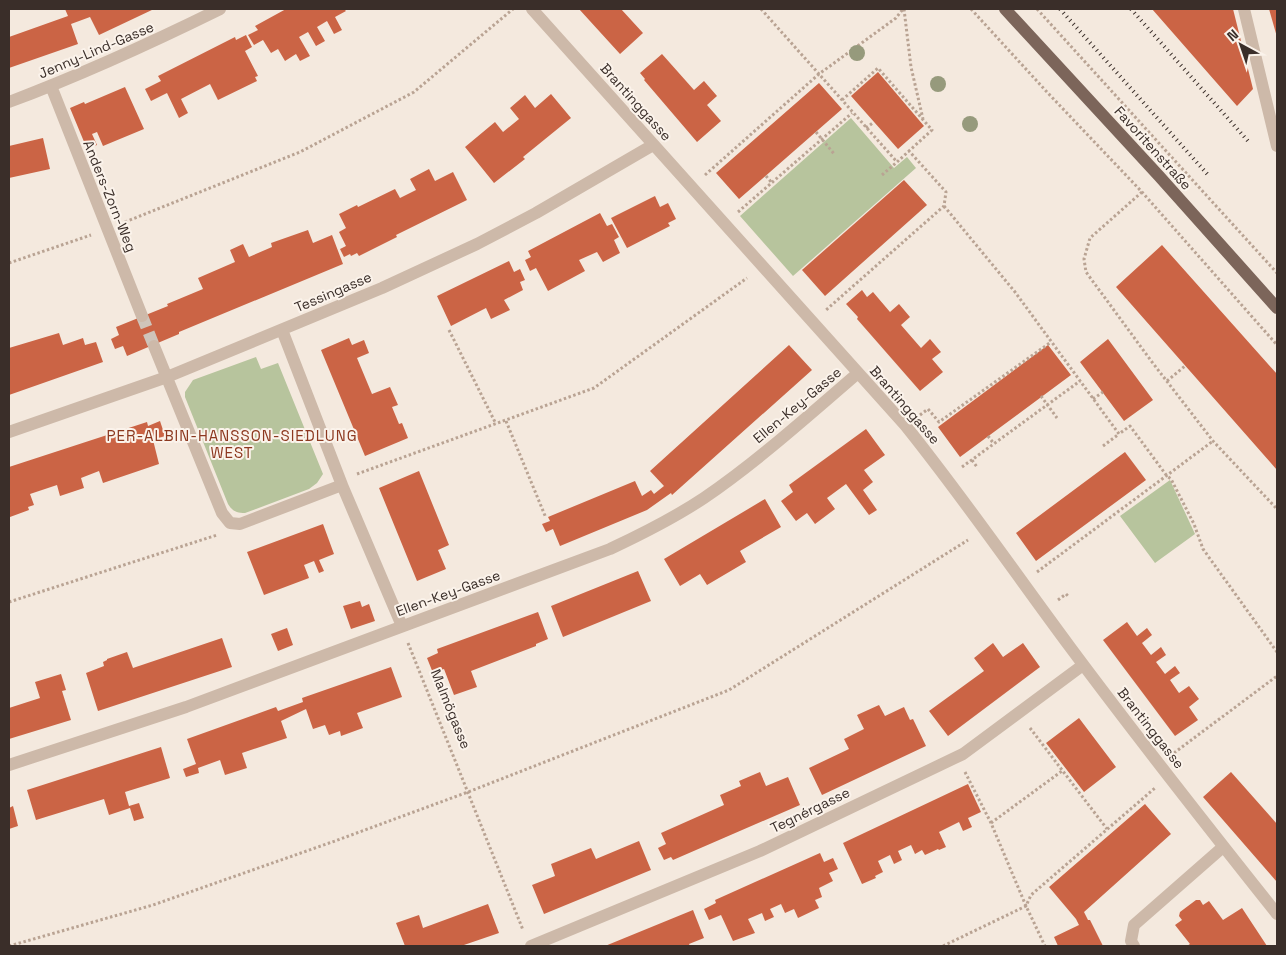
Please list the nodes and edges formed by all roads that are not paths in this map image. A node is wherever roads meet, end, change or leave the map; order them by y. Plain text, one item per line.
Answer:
1 (220, 9) edge
2 (532, 9) edge
3 (1004, 9) edge
4 (1244, 9) edge
5 (51, 86) junction
6 (9, 102) edge
7 (654, 145) junction
8 (1277, 146) edge
9 (1277, 308) edge
10 (142, 316) tunnel mouth
11 (282, 330) junction
12 (154, 346) tunnel mouth
13 (858, 373) junction
14 (168, 377) junction
15 (9, 432) edge
16 (342, 485) junction
17 (402, 626) junction
18 (1083, 665) junction
19 (9, 765) edge
20 (1223, 847) junction
21 (1277, 914) edge
22 (528, 942) edge
23 (1134, 946) edge

1 - 5 street, Jenny-Lind-Gasse
2 - 7 street, Brantinggasse
3 - 9 main road, Favoritenstraße
4 - 8 street
5 - 6 street, Jenny-Lind-Gasse
5 - 10 street, Anders-Zorn-Weg
7 - 11 street, Tessingasse
7 - 13 street, Brantinggasse
11 - 14 street, Tessingasse
11 - 16 street
12 - 14 street
13 - 17 street, Ellen-Key-Gasse
13 - 18 street, Brantinggasse
14 - 15 street, Tessingasse
14 - 16 street
16 - 17 street
17 - 19 street, Ellen-Key-Gasse
18 - 20 street, Brantinggasse
18 - 22 street, Tegnérgasse
20 - 21 street, Brantinggasse
20 - 23 street

